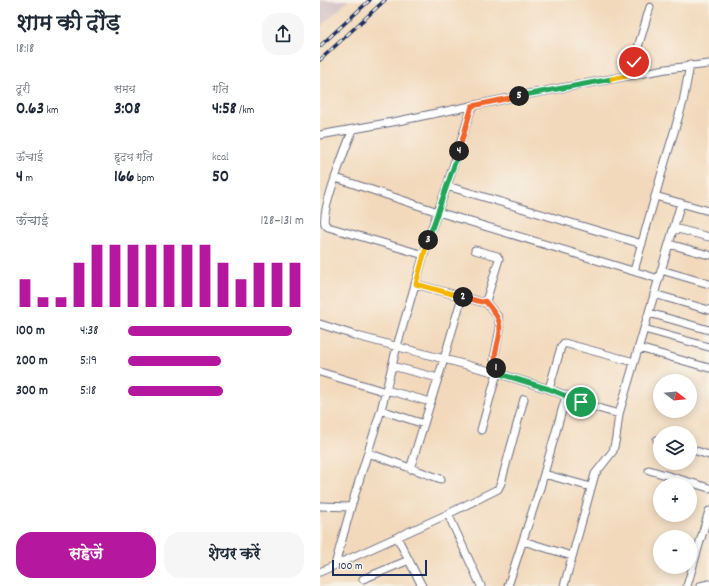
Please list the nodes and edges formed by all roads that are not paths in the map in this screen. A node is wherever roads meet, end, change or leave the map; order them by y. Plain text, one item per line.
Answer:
1 (650, 7) dead end
2 (709, 64) edge
3 (690, 66) junction
4 (631, 75) junction
5 (472, 106) junction
6 (352, 129) junction
7 (320, 135) edge
8 (336, 178) junction
9 (447, 186) junction
10 (655, 196) junction
11 (681, 203) junction
12 (709, 211) edge
13 (438, 212) junction
14 (674, 228) junction
15 (709, 237) edge
16 (642, 244) junction
17 (669, 244) junction
18 (475, 250) dead end
19 (424, 255) junction
20 (709, 255) edge
21 (661, 270) junction
22 (634, 271) junction
23 (659, 279) junction
24 (416, 284) junction
25 (709, 284) edge
26 (654, 294) junction
27 (462, 296) junction
28 (485, 301) junction
29 (709, 310) edge
30 (649, 313) junction
31 (320, 324) edge
32 (644, 329) junction
33 (709, 330) edge
34 (397, 346) junction
35 (709, 347) edge
36 (639, 348) junction
37 (444, 359) junction
38 (634, 362) junction
39 (392, 366) junction
40 (709, 368) edge
41 (320, 372) edge
42 (497, 373) junction
43 (438, 378) junction
44 (549, 389) junction
45 (386, 391) junction
46 (566, 396) junction
47 (524, 399) dead end
48 (431, 402) junction
49 (381, 410) junction
50 (619, 414) junction
51 (424, 424) junction
52 (481, 430) dead end
53 (697, 452) edge
54 (368, 453) junction
55 (709, 455) edge
56 (410, 469) junction
57 (649, 470) dead end
58 (544, 474) junction
59 (441, 480) dead end
60 (591, 487) junction
61 (709, 488) edge
62 (320, 506) edge
63 (351, 507) junction
64 (709, 511) edge
65 (448, 514) junction
66 (397, 537) junction
67 (523, 541) junction
68 (572, 556) junction
69 (409, 560) junction
70 (335, 565) junction
71 (320, 572) edge
72 (363, 579) dead end
73 (709, 584) edge
74 (422, 586) edge
75 (481, 586) edge
76 (508, 586) edge
77 (564, 586) edge
78 (687, 586) edge
79 (700, 586) edge

1 - 4 street
2 - 3 street
3 - 4 street
3 - 10 street
4 - 5 street
5 - 6 street
5 - 9 street
6 - 7 street
6 - 8 street
8 - 13 street
8 - 19 street
9 - 13 street
9 - 16 street
10 - 11 street
10 - 16 street
11 - 12 street
11 - 14 street
13 - 19 street
13 - 22 street
14 - 15 street
14 - 17 street
16 - 22 street
17 - 20 street
17 - 21 street
18 - 28 street
19 - 24 street
21 - 23 street
21 - 25 street
22 - 23 street
23 - 26 street
24 - 27 street
24 - 34 street
26 - 29 street
26 - 30 street
27 - 28 street
27 - 37 street
28 - 42 street
30 - 32 street
30 - 33 street
31 - 34 street
32 - 35 street
32 - 36 street
34 - 37 street
34 - 39 street
36 - 38 street
36 - 40 street
37 - 42 street
37 - 43 street
38 - 44 street
38 - 50 street
39 - 43 street
39 - 45 street
41 - 45 street
42 - 44 street
42 - 52 street
43 - 48 street
44 - 46 street
45 - 48 street
45 - 49 street
46 - 50 street
46 - 58 street
47 - 65 street
48 - 51 street
49 - 51 street
49 - 54 street
50 - 60 street
51 - 56 street
53 - 55 street
54 - 56 street
54 - 63 street
56 - 59 street
57 - 61 street
58 - 60 street
58 - 67 street
60 - 68 street
62 - 63 street
63 - 70 street
64 - 78 street
65 - 66 street
65 - 75 street
66 - 69 street
66 - 70 street
67 - 68 street
67 - 76 street
68 - 77 street
69 - 72 street
69 - 74 street
70 - 71 street
73 - 79 street

